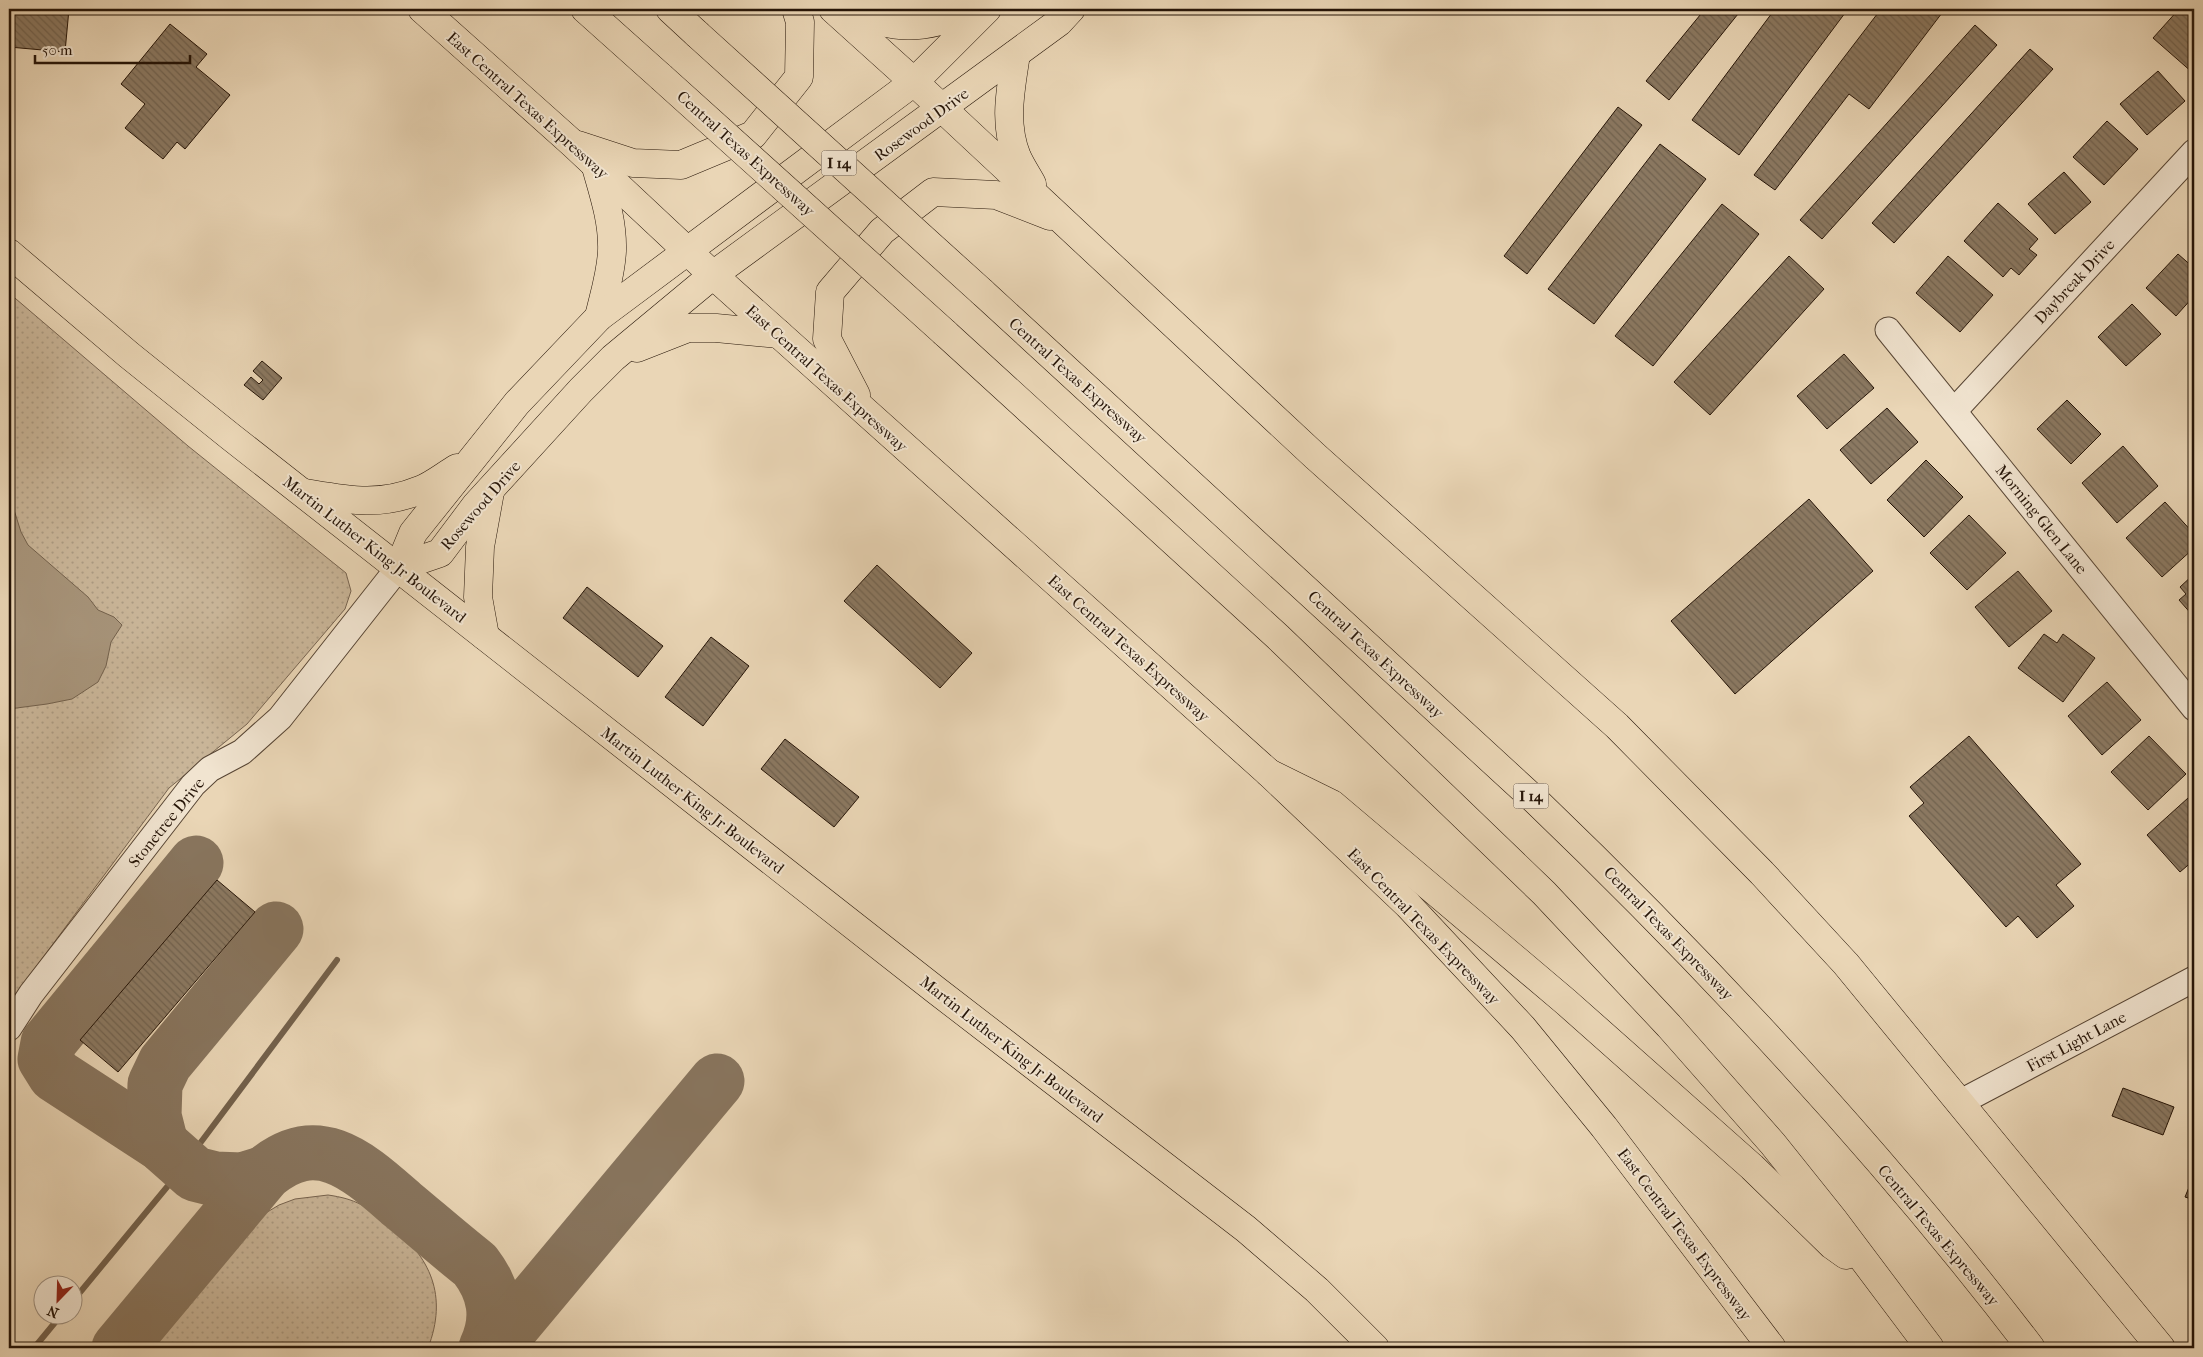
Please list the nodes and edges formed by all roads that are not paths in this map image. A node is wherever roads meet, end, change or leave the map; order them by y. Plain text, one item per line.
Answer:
1 (422, 9) edge
2 (585, 9) edge
3 (670, 9) edge
4 (796, 9) edge
5 (833, 9) edge
6 (842, 9) edge
7 (975, 9) edge
8 (988, 9) edge
9 (1071, 9) edge
10 (1016, 54) junction
11 (914, 82) junction
12 (942, 108) junction
13 (572, 143) junction
14 (2194, 152) edge
15 (596, 167) junction
16 (1041, 201) junction
17 (1063, 221) junction
18 (688, 250) junction
19 (9, 253) edge
20 (713, 275) junction
21 (599, 317) junction
22 (1888, 330) dead end
23 (779, 334) junction
24 (613, 358) junction
25 (864, 410) junction
26 (1954, 410) junction
27 (471, 460) junction
28 (490, 492) junction
29 (302, 493) junction
30 (399, 568) junction
31 (485, 636) junction
32 (2194, 708) edge
33 (1270, 773) junction
34 (2194, 980) edge
35 (9, 1028) edge
36 (1958, 1103) junction
37 (1877, 1279) junction
38 (1375, 1348) edge
39 (1772, 1348) edge
40 (1930, 1348) edge
41 (2031, 1348) edge
42 (2161, 1348) edge

1 - 13 main road, East Central Texas Expressway
2 - 37 main road, Central Texas Expressway, bridge
3 - 41 main road, Central Texas Expressway / I 14, bridge
4 - 13 main road
5 - 11 main road
6 - 7 main road
8 - 11 main road, Rosewood Drive
9 - 10 main road, Rosewood Drive
10 - 12 main road, Rosewood Drive
10 - 16 main road
11 - 12 main road
11 - 18 main road, Rosewood Drive
12 - 16 main road
12 - 20 main road, Rosewood Drive
13 - 15 main road, East Central Texas Expressway
14 - 26 street, Daybreak Drive
15 - 18 main road, East Central Texas Expressway
15 - 21 main road
16 - 17 main road
17 - 25 main road
17 - 36 main road
18 - 20 main road, East Central Texas Expressway
18 - 21 main road, Rosewood Drive
19 - 29 main road, Martin Luther King Jr Boulevard
20 - 23 main road, East Central Texas Expressway
20 - 24 main road, Rosewood Drive
21 - 27 main road, Rosewood Drive
22 - 26 street, Morning Glen Lane
23 - 24 main road
23 - 25 main road, East Central Texas Expressway
24 - 28 main road, Rosewood Drive
25 - 33 main road, East Central Texas Expressway
26 - 32 street, Morning Glen Lane
27 - 29 main road
27 - 30 main road, Rosewood Drive
28 - 30 main road, Rosewood Drive
28 - 31 main road
29 - 30 main road, Martin Luther King Jr Boulevard
30 - 31 main road, Martin Luther King Jr Boulevard
30 - 35 street, Stonetree Drive
31 - 38 main road, Martin Luther King Jr Boulevard
33 - 37 main road
33 - 39 main road, East Central Texas Expressway
34 - 36 street, First Light Lane
36 - 42 main road
37 - 40 main road, Central Texas Expressway

